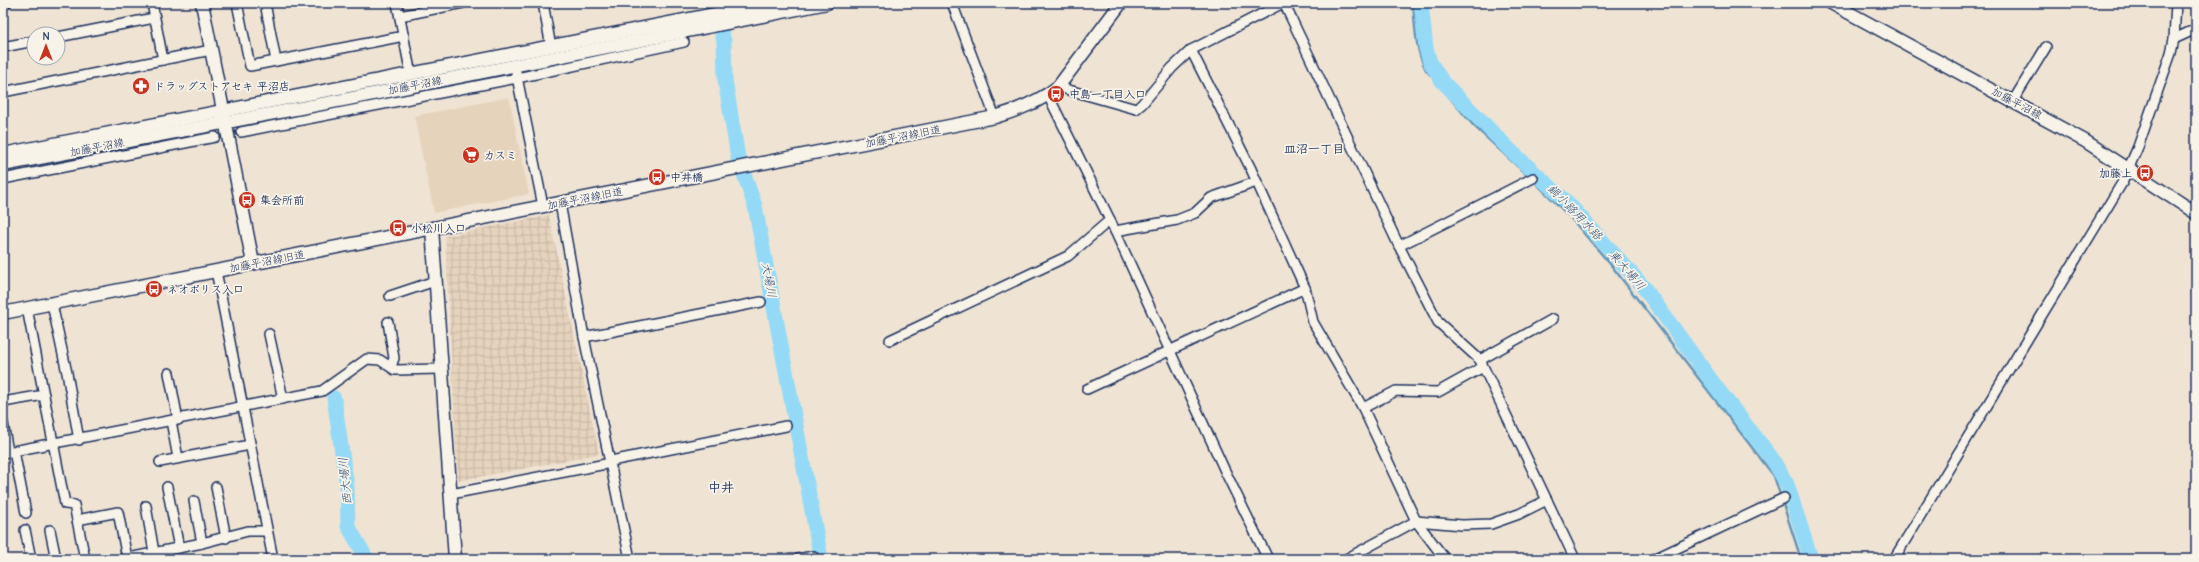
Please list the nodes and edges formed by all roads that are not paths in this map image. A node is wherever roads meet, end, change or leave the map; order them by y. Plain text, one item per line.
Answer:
1 (7, 3) edge
2 (152, 3) edge
3 (202, 3) edge
4 (237, 3) edge
5 (265, 3) edge
6 (397, 3) edge
7 (464, 3) edge
8 (542, 3) edge
9 (771, 3) edge
10 (827, 3) edge
11 (952, 3) edge
12 (1121, 3) edge
13 (1283, 3) edge
14 (1831, 3) edge
15 (2176, 3) edge
16 (3, 4) edge
17 (400, 16) junction
18 (735, 16) junction
19 (154, 18) junction
20 (707, 21) junction
21 (2196, 29) edge
22 (66, 34) edge
23 (404, 36) junction
24 (2174, 39) junction
25 (684, 42) dead end
26 (26, 43) edge
27 (3, 47) edge
28 (551, 47) junction
29 (2046, 47) dead end
30 (211, 50) junction
31 (1191, 50) junction
32 (163, 60) junction
33 (276, 61) junction
34 (515, 65) junction
35 (411, 75) junction
36 (517, 78) junction
37 (1058, 87) junction
38 (3, 92) edge
39 (1048, 95) junction
40 (2014, 101) junction
41 (350, 104) junction
42 (225, 117) junction
43 (995, 117) junction
44 (241, 132) dead end
45 (168, 134) junction
46 (215, 137) dead end
47 (171, 146) junction
48 (3, 154) edge
49 (28, 160) junction
50 (3, 165) edge
51 (2130, 169) junction
52 (30, 173) junction
53 (1533, 178) dead end
54 (3, 179) edge
55 (1256, 182) junction
56 (560, 203) junction
57 (543, 206) junction
58 (2196, 213) edge
59 (1110, 220) junction
60 (432, 228) junction
61 (1115, 231) junction
62 (1399, 246) junction
63 (253, 264) junction
64 (216, 271) junction
65 (435, 281) junction
66 (1305, 288) junction
67 (390, 296) dead end
68 (761, 302) dead end
69 (52, 304) junction
70 (27, 308) junction
71 (3, 313) edge
72 (1553, 319) dead end
73 (388, 322) dead end
74 (269, 334) dead end
75 (584, 337) junction
76 (890, 340) dead end
77 (1171, 352) junction
78 (1481, 363) junction
79 (391, 366) junction
80 (441, 369) junction
81 (169, 373) dead end
82 (1087, 389) dead end
83 (44, 394) junction
84 (283, 399) junction
85 (3, 402) edge
86 (243, 407) junction
87 (1363, 408) junction
88 (175, 420) junction
89 (3, 423) edge
90 (786, 426) dead end
91 (79, 440) junction
92 (54, 444) junction
93 (250, 445) junction
94 (8, 452) edge
95 (178, 458) junction
96 (160, 462) dead end
97 (611, 462) junction
98 (167, 487) dead end
99 (216, 487) dead end
100 (451, 494) junction
101 (1784, 498) dead end
102 (1547, 500) junction
103 (194, 501) dead end
104 (146, 506) dead end
105 (26, 513) dead end
106 (77, 520) junction
107 (1416, 521) junction
108 (25, 530) dead end
109 (50, 530) dead end
110 (267, 531) junction
111 (226, 538) junction
112 (202, 543) junction
113 (179, 548) junction
114 (155, 556) edge
115 (813, 556) dead end
116 (128, 558) edge
117 (31, 559) edge
118 (56, 559) edge
119 (85, 559) edge
120 (273, 559) edge
121 (455, 559) edge
122 (630, 559) edge
123 (798, 559) edge
124 (1268, 559) edge
125 (1346, 559) edge
126 (1445, 559) edge
127 (1575, 559) edge
128 (1654, 559) edge
129 (1894, 559) edge

1 - 16 street
2 - 19 street
3 - 30 main road
4 - 33 street
5 - 33 street
6 - 17 street
7 - 17 street
8 - 28 street
9 - 18 main road, 加藤平沼線
10 - 18 main road, 加藤平沼線
11 - 43 street
12 - 37 main road, 加藤平沼線旧道
13 - 31 street
13 - 62 street
14 - 40 main road, 加藤平沼線
15 - 24 street
17 - 23 street
18 - 20 main road, 加藤平沼線
19 - 22 street
19 - 32 street
20 - 28 main road, 加藤平沼線
20 - 34 main road, 加藤平沼線
21 - 24 street
23 - 33 street
23 - 35 street
24 - 51 street
25 - 36 street
26 - 27 street
28 - 35 main road, 加藤平沼線
29 - 40 street
30 - 32 street
30 - 42 main road
31 - 37 street
31 - 55 street
32 - 38 street
34 - 36 street
34 - 41 main road, 加藤平沼線
35 - 42 main road, 加藤平沼線
36 - 41 street
36 - 57 street
37 - 39 main road, 加藤平沼線旧道
39 - 43 main road, 加藤平沼線旧道
39 - 59 street
40 - 51 main road, 加藤平沼線
41 - 42 main road, 加藤平沼線
41 - 44 street
42 - 45 main road, 加藤平沼線
42 - 48 main road, 加藤平沼線
42 - 63 main road
43 - 56 main road, 加藤平沼線旧道
45 - 47 street
45 - 49 main road, 加藤平沼線
46 - 47 street
47 - 52 street
49 - 50 main road, 加藤平沼線
49 - 52 street
51 - 58 main road, 加藤平沼線
51 - 129 street
52 - 54 street
53 - 62 street
55 - 61 street
55 - 66 street
56 - 57 main road, 加藤平沼線旧道
56 - 75 street
57 - 60 main road, 加藤平沼線旧道
59 - 61 street
59 - 76 street
60 - 63 main road, 加藤平沼線旧道
60 - 65 main road
61 - 77 street
62 - 78 street
63 - 64 main road, 加藤平沼線旧道
64 - 69 main road, 加藤平沼線旧道
64 - 86 street
65 - 67 street
65 - 80 main road
66 - 77 street
66 - 87 street
68 - 75 street
69 - 70 main road, 加藤平沼線旧道
69 - 91 street
70 - 71 main road, 加藤平沼線旧道
70 - 83 street
72 - 78 street
73 - 79 street
74 - 84 street
75 - 97 street
77 - 82 street
77 - 124 street
78 - 87 street
78 - 102 street
79 - 80 street
79 - 84 street
80 - 100 main road
81 - 88 street
83 - 85 street
83 - 92 street
84 - 86 street
86 - 88 street
86 - 93 street
87 - 107 street
88 - 91 street
88 - 95 street
89 - 94 street
90 - 97 street
91 - 92 street
92 - 94 street
92 - 106 street
93 - 95 street
93 - 110 street
94 - 105 street
95 - 96 street
97 - 100 street
97 - 122 street
98 - 113 street
99 - 111 street
100 - 121 main road
101 - 128 street
102 - 107 street
102 - 127 street
103 - 112 street
104 - 114 street
106 - 116 street
106 - 119 street
107 - 125 street
107 - 126 street
108 - 117 street
109 - 118 street
110 - 111 street
110 - 120 street
111 - 112 street
112 - 113 street
113 - 114 street
114 - 116 street
115 - 123 street

